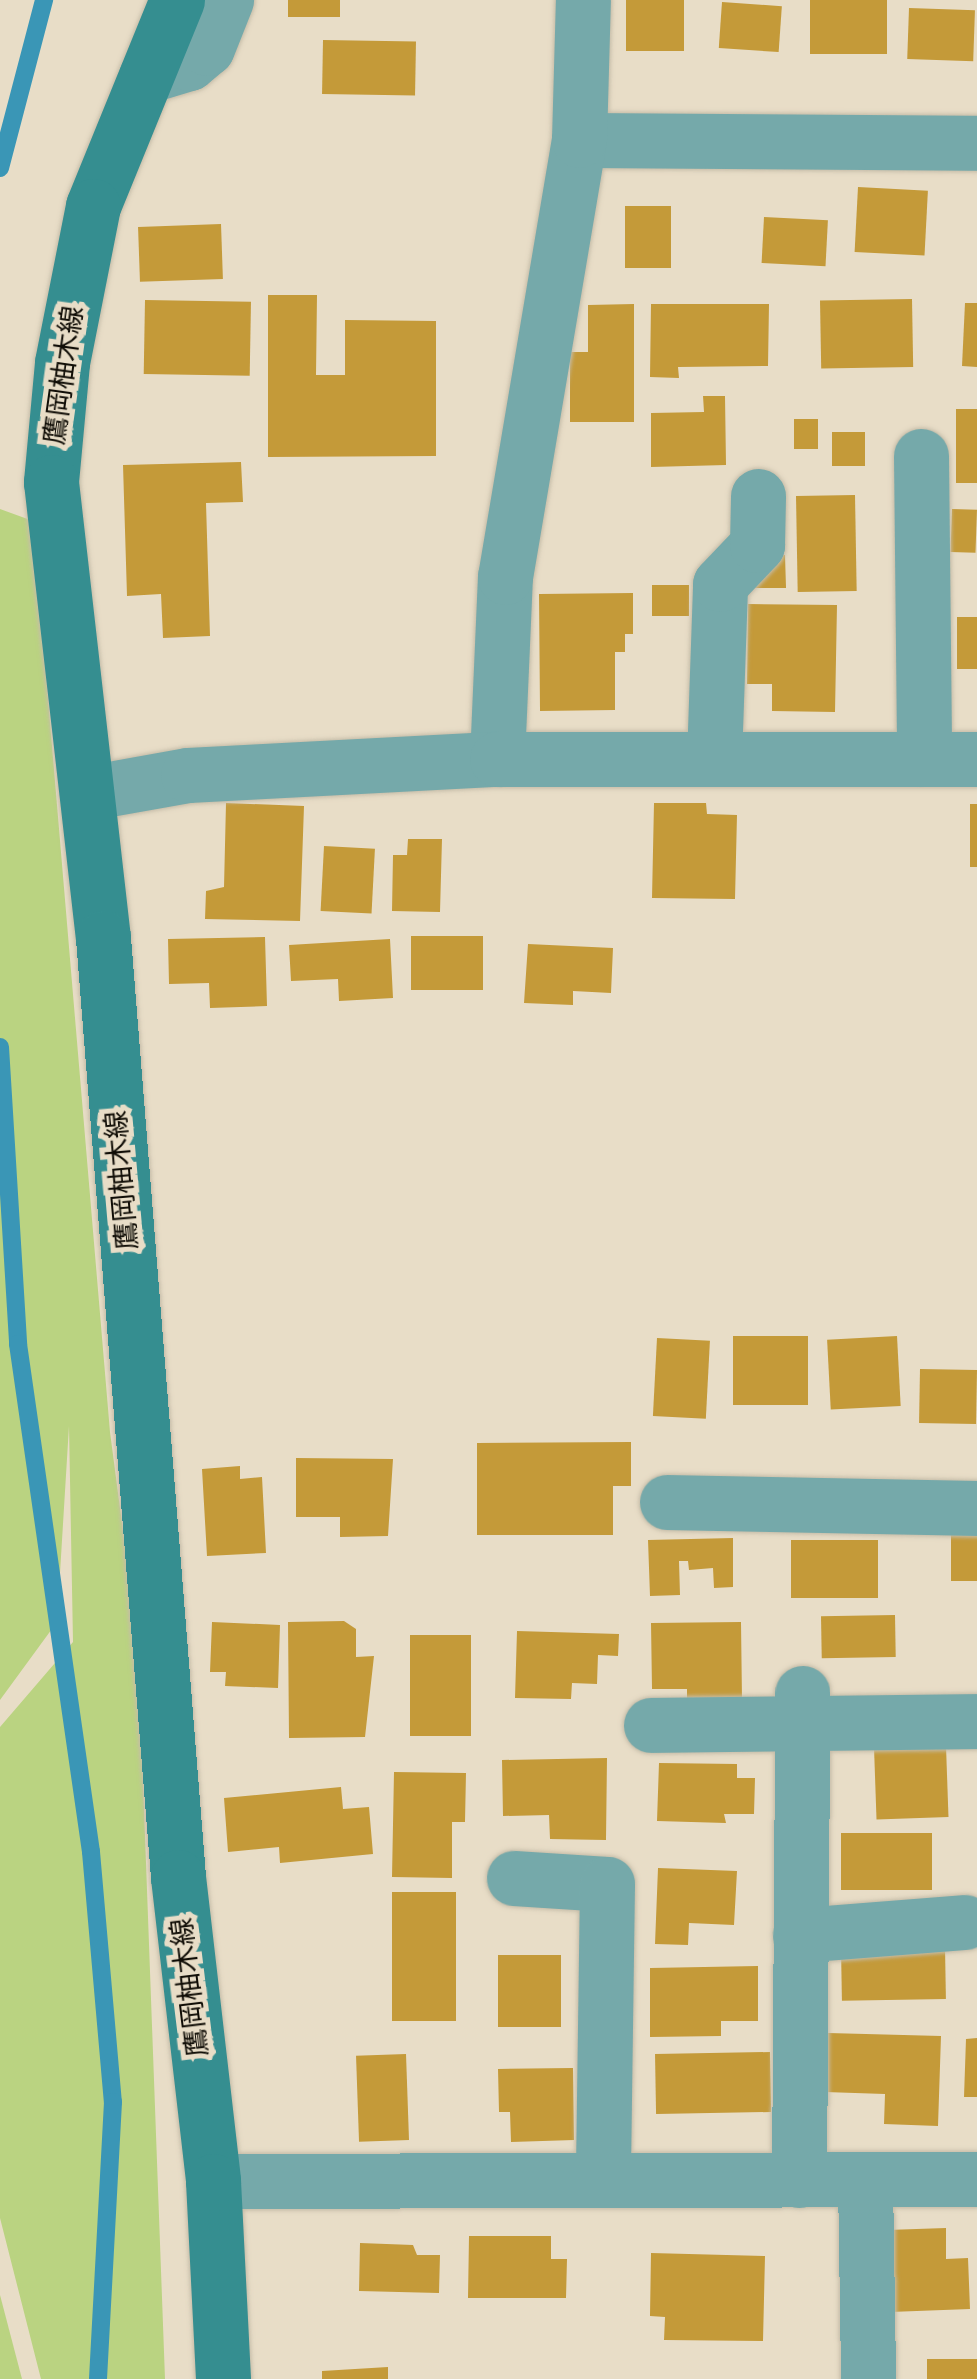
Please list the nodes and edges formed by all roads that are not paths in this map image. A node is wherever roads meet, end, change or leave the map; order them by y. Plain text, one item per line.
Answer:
1 (177, 0) edge
2 (226, 0) edge
3 (583, 0) edge
4 (146, 76) junction
5 (578, 140) junction
6 (977, 142) edge
7 (922, 456) dead end
8 (758, 496) dead end
9 (497, 759) junction
10 (714, 759) junction
11 (924, 759) junction
12 (977, 759) edge
13 (88, 792) junction
14 (667, 1502) dead end
15 (977, 1508) edge
16 (802, 1710) junction
17 (977, 1722) edge
18 (652, 1725) dead end
19 (514, 1878) dead end
20 (964, 1922) dead end
21 (800, 1935) junction
22 (977, 2179) edge
23 (603, 2180) junction
24 (799, 2180) junction
25 (865, 2180) junction
26 (213, 2181) junction
27 (223, 2379) edge
28 (868, 2379) edge

1 - 4 main road, 鷹岡柚木線
2 - 4 street
3 - 5 street
4 - 13 main road, 鷹岡柚木線
5 - 6 street
5 - 9 street
7 - 11 street
8 - 10 street
9 - 10 street
9 - 13 street
10 - 11 street
11 - 12 street
13 - 26 main road, 鷹岡柚木線
14 - 15 street
16 - 17 street
16 - 18 street
16 - 21 street
19 - 23 street
20 - 21 street
21 - 24 street
22 - 25 street
23 - 24 street
23 - 26 street
24 - 25 street
25 - 28 street
26 - 27 main road, 鷹岡柚木線

